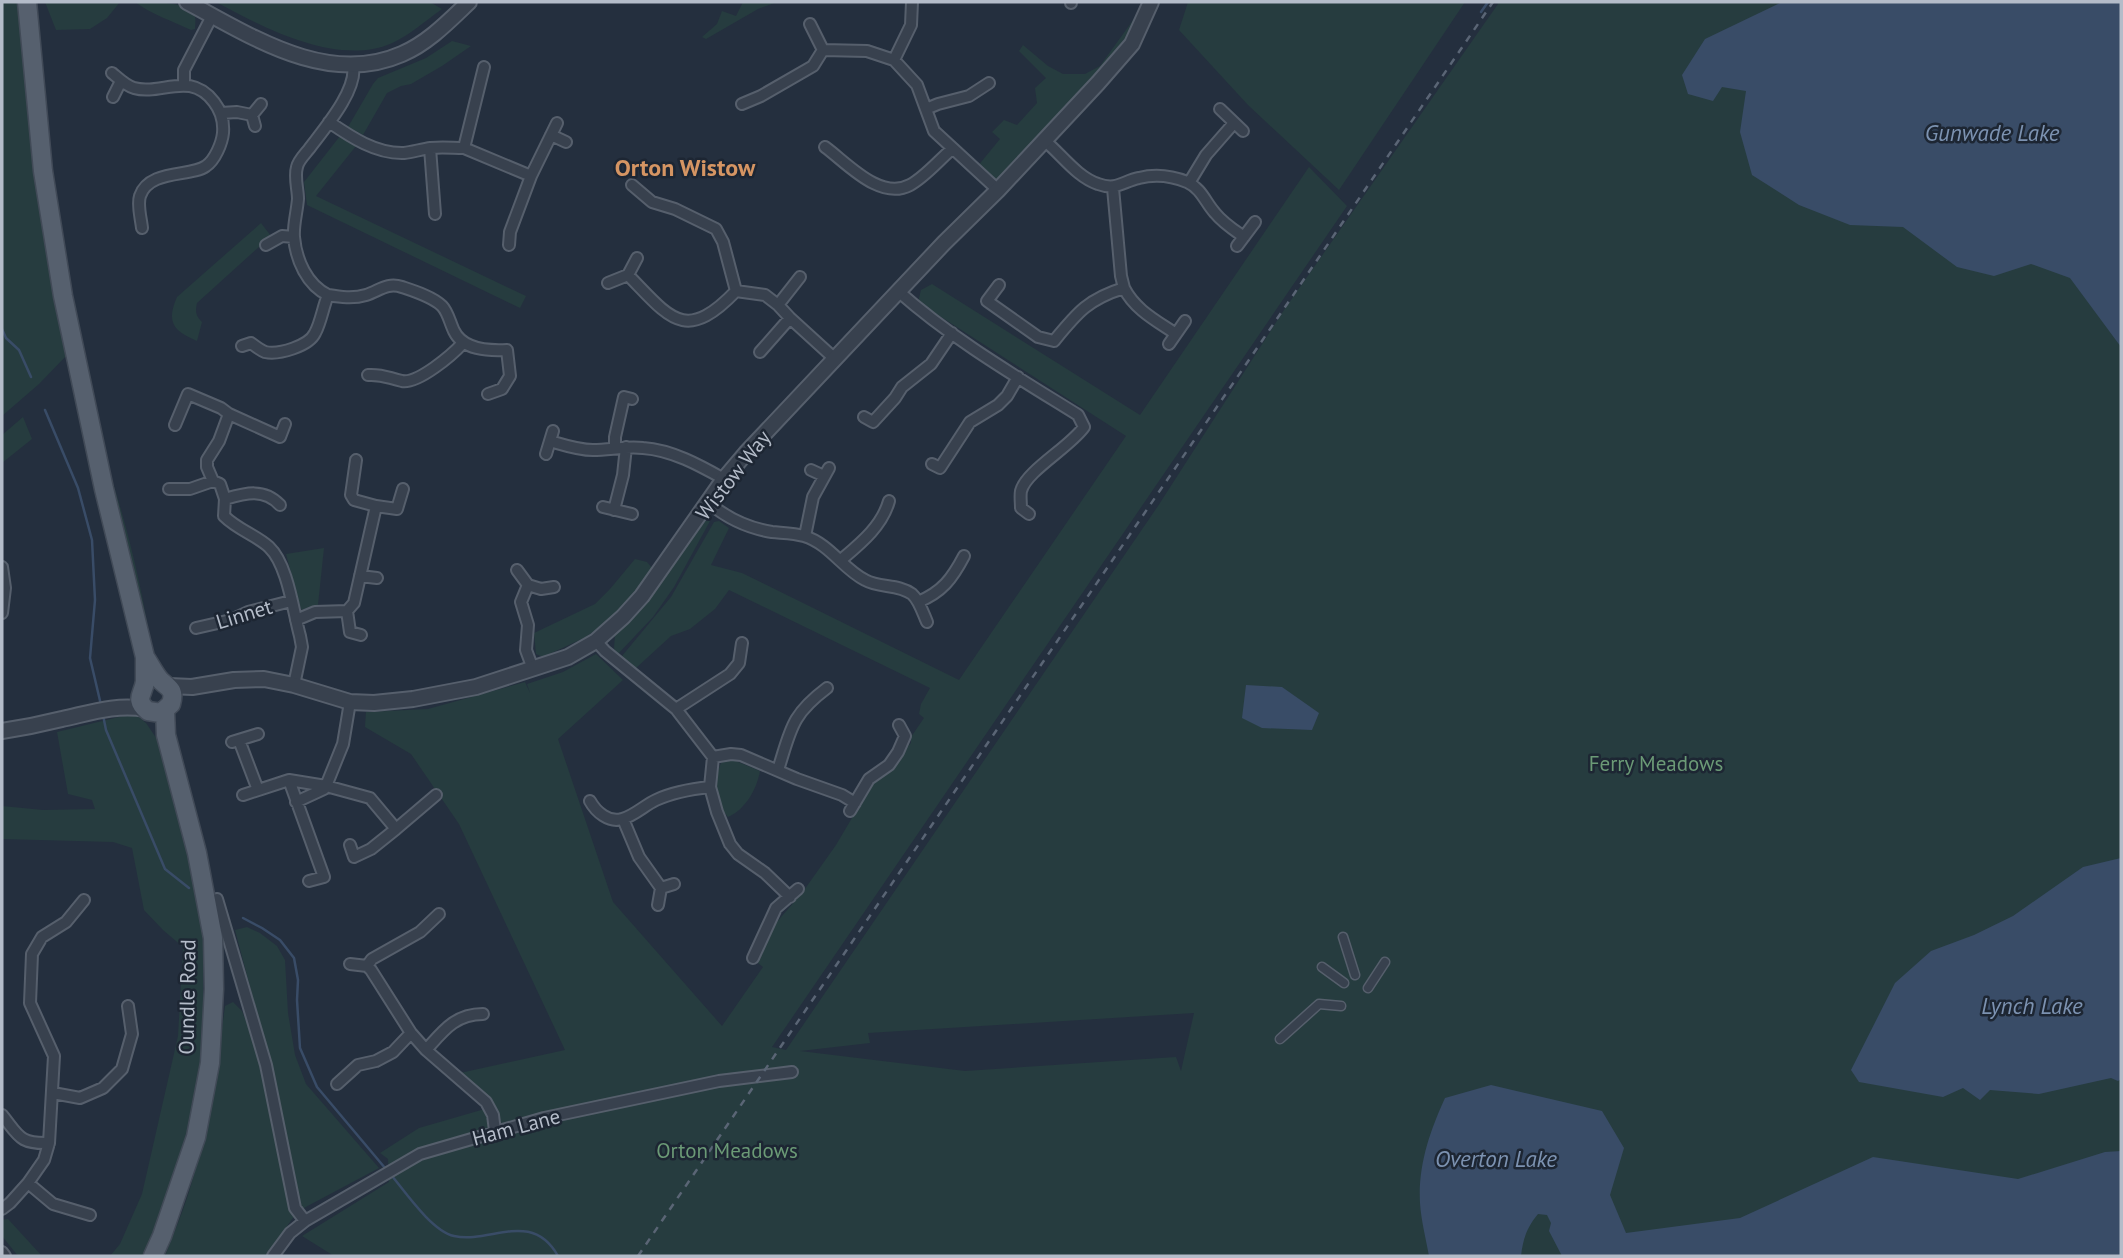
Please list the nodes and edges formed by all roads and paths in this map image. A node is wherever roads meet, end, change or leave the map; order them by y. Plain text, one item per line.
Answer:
1 (187, 2) edge
2 (469, 2) edge
3 (912, 2) edge
4 (1151, 2) edge
5 (27, 3) edge
6 (212, 16) junction
7 (810, 24) dead end
8 (823, 50) junction
9 (894, 60) junction
10 (353, 65) junction
11 (484, 68) dead end
12 (112, 73) dead end
13 (121, 81) junction
14 (989, 83) dead end
15 (184, 85) junction
16 (113, 97) dead end
17 (261, 104) dead end
18 (743, 104) dead end
19 (926, 109) junction
20 (1220, 109) dead end
21 (221, 113) junction
22 (329, 122) junction
23 (557, 123) dead end
24 (551, 135) junction
25 (1045, 141) junction
26 (566, 142) dead end
27 (825, 147) dead end
28 (430, 148) junction
29 (464, 148) junction
30 (951, 149) junction
31 (531, 176) junction
32 (1189, 183) junction
33 (632, 185) dead end
34 (1112, 188) junction
35 (998, 191) junction
36 (435, 214) dead end
37 (1255, 222) dead end
38 (142, 228) dead end
39 (294, 237) junction
40 (266, 245) dead end
41 (509, 245) dead end
42 (637, 258) dead end
43 (628, 275) junction
44 (800, 276) dead end
45 (608, 283) dead end
46 (999, 285) dead end
47 (1124, 288) junction
48 (736, 291) junction
49 (898, 291) junction
50 (328, 295) junction
51 (778, 305) junction
52 (790, 318) junction
53 (1185, 321) dead end
54 (952, 333) junction
55 (1176, 334) junction
56 (248, 341) dead end
57 (517, 342) dead end
58 (463, 343) junction
59 (1169, 344) dead end
60 (507, 350) junction
61 (760, 352) dead end
62 (835, 359) junction
63 (368, 375) dead end
64 (1018, 377) junction
65 (488, 394) dead end
66 (632, 399) dead end
67 (229, 414) junction
68 (873, 422) dead end
69 (285, 424) dead end
70 (175, 425) dead end
71 (621, 448) junction
72 (546, 453) dead end
73 (356, 460) dead end
74 (941, 468) dead end
75 (811, 470) dead end
76 (724, 480) junction
77 (213, 481) junction
78 (169, 489) dead end
79 (403, 489) dead end
80 (225, 499) junction
81 (709, 503) junction
82 (280, 505) dead end
83 (376, 506) junction
84 (891, 510) dead end
85 (1020, 511) dead end
86 (632, 514) dead end
87 (804, 536) junction
88 (841, 560) junction
89 (2, 567) edge
90 (972, 569) dead end
91 (517, 570) dead end
92 (360, 576) junction
93 (377, 578) dead end
94 (528, 586) junction
95 (554, 587) dead end
96 (291, 601) junction
97 (918, 602) junction
98 (346, 611) junction
99 (2, 613) edge
100 (296, 620) junction
101 (927, 622) dead end
102 (196, 628) dead end
103 (361, 635) dead end
104 (596, 641) junction
105 (741, 643) dead end
106 (533, 669) junction
107 (294, 685) junction
108 (827, 688) dead end
109 (156, 697) junction
110 (351, 702) junction
111 (676, 709) junction
112 (899, 725) dead end
113 (2, 731) edge
114 (258, 734) dead end
115 (713, 757) junction
116 (778, 769) junction
117 (289, 780) junction
118 (326, 786) junction
119 (710, 787) junction
120 (258, 790) junction
121 (243, 795) dead end
122 (436, 795) dead end
123 (590, 801) dead end
124 (296, 802) junction
125 (623, 819) junction
126 (397, 828) junction
127 (350, 845) dead end
128 (309, 881) dead end
129 (674, 884) dead end
130 (661, 888) junction
131 (215, 899) junction
132 (84, 900) dead end
133 (659, 905) dead end
134 (439, 914) dead end
135 (418, 918) dead end
136 (426, 927) junction
137 (1343, 937) dead end
138 (753, 958) dead end
139 (1385, 962) dead end
140 (350, 964) dead end
141 (367, 967) junction
142 (1322, 967) dead end
143 (1355, 975) dead end
144 (1344, 983) dead end
145 (1368, 988) dead end
146 (128, 1006) dead end
147 (1341, 1006) dead end
148 (483, 1014) dead end
149 (411, 1033) junction
150 (1280, 1039) dead end
151 (426, 1050) junction
152 (792, 1072) dead end
153 (337, 1084) dead end
154 (53, 1093) junction
155 (2, 1115) edge
156 (495, 1131) junction
157 (49, 1143) junction
158 (28, 1183) junction
159 (2, 1209) edge
160 (90, 1215) dead end
161 (305, 1221) junction
162 (2, 1252) edge
163 (5, 1256) edge
164 (153, 1256) edge
165 (273, 1256) edge

1 - 6 street
2 - 10 street
3 - 9 street
4 - 25 street, Wistow Way
5 - 109 main road, Oundle Road
6 - 10 street
6 - 15 street
7 - 8 street
8 - 9 street
8 - 18 street
9 - 19 street
10 - 22 street
11 - 29 street
12 - 13 street
13 - 15 street
13 - 16 street
14 - 19 street
15 - 21 street
17 - 21 street
19 - 30 street
20 - 32 street
21 - 38 street
22 - 28 street
22 - 39 street
23 - 24 street
24 - 26 street
24 - 31 street
25 - 34 street
25 - 35 street, Wistow Way
27 - 30 street
28 - 29 street
28 - 36 street
29 - 31 street
30 - 35 street
31 - 41 street
32 - 34 street
32 - 37 street
33 - 48 street
34 - 47 street
35 - 49 street, Wistow Way
39 - 40 street
39 - 50 street
42 - 43 street
43 - 45 street
43 - 48 street
44 - 51 street
46 - 47 street
47 - 55 street
48 - 51 street
49 - 54 street
49 - 62 street, Wistow Way
50 - 56 street
50 - 58 street
51 - 52 street
52 - 61 street
52 - 62 street
53 - 55 street
54 - 64 street
54 - 68 street
55 - 59 street
57 - 60 street
58 - 60 street
58 - 63 street
60 - 65 street
62 - 76 street, Wistow Way
64 - 74 street
64 - 85 street
66 - 71 street
67 - 69 street
67 - 70 street
67 - 77 street
71 - 72 street
71 - 76 street
71 - 86 street
73 - 83 street
75 - 87 street
76 - 81 street, Wistow Way
77 - 78 street
77 - 80 street, Linnet
79 - 83 street
80 - 82 street
80 - 96 street, Linnet
81 - 87 street
81 - 104 street, Wistow Way
83 - 92 street
84 - 88 street
87 - 88 street
88 - 97 street
89 - 99 street
90 - 97 street
91 - 94 street
92 - 93 street
92 - 98 street
94 - 95 street
94 - 106 street
96 - 100 street, Linnet
96 - 102 street, Linnet
97 - 101 street
98 - 100 street
98 - 103 street
100 - 107 street, Linnet
104 - 106 street, Wistow Way
104 - 111 street
105 - 111 street
106 - 110 street, Wistow Way
107 - 109 street, Wistow Way
107 - 110 street, Wistow Way
108 - 116 street
109 - 113 street, Wistow Way
109 - 131 main road, Oundle Road
110 - 118 street
111 - 115 street
112 - 116 street
114 - 120 street
115 - 116 street
115 - 119 street
117 - 118 street
117 - 120 street
117 - 124 street
118 - 124 street
118 - 126 street
119 - 125 street
119 - 138 street
120 - 121 street
122 - 126 street
123 - 125 street
124 - 128 street
125 - 130 street
126 - 127 street
129 - 130 street
130 - 133 street
131 - 161 street
131 - 164 main road, Oundle Road
132 - 154 street
134 - 136 street
135 - 136 street
136 - 141 street
137 - 143 street
139 - 145 street
140 - 141 street
141 - 149 street
142 - 144 street
146 - 154 street
147 - 150 street
148 - 151 street
149 - 151 street
149 - 153 street
151 - 156 street
152 - 156 street, Ham Lane
154 - 157 street
155 - 157 street
156 - 161 street, Ham Lane
157 - 158 street
158 - 159 street
158 - 160 street
161 - 165 street, Ham Lane
162 - 163 street

